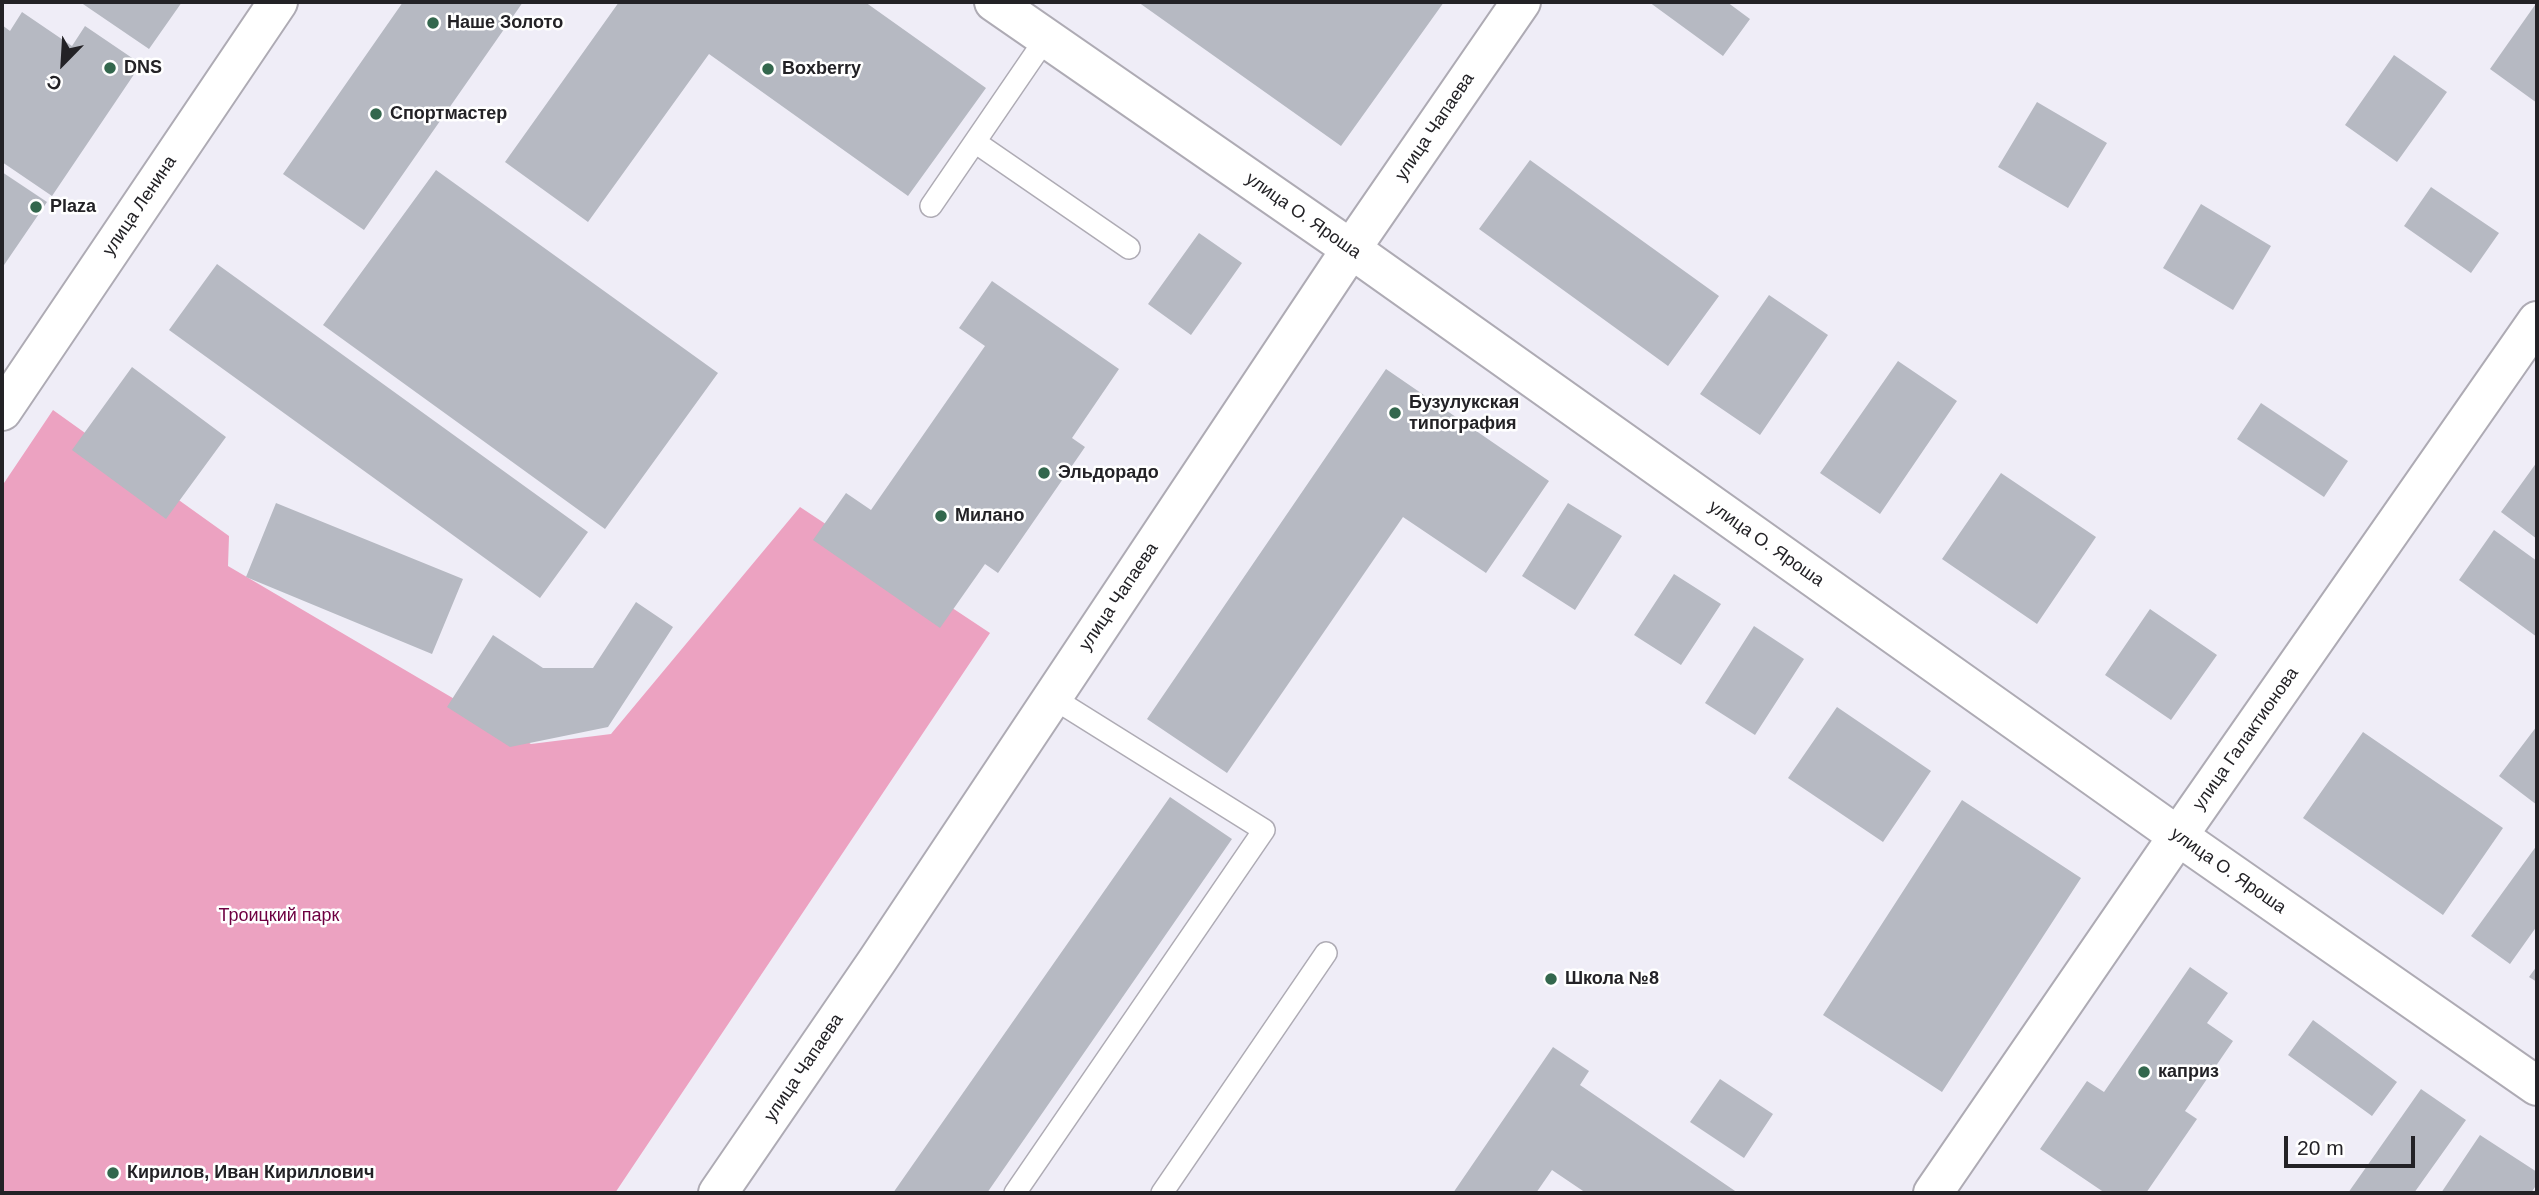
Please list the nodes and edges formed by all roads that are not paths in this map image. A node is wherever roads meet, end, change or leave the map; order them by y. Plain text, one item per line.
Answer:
1 (278, 2) edge
2 (994, 2) edge
3 (1521, 2) edge
4 (1046, 38) junction
5 (975, 142) junction
6 (931, 206) dead end
7 (1129, 248) dead end
8 (1351, 249) junction
9 (2537, 321) edge
10 (2, 411) edge
11 (1053, 698) junction
12 (2178, 836) junction
13 (1326, 953) dead end
14 (2537, 1086) edge
15 (718, 1193) edge
16 (1016, 1193) edge
17 (1162, 1193) edge
18 (1933, 1193) edge

1 - 10 street, улица Ленина
2 - 4 street, улица О. Яроша
3 - 8 street, улица Чапаева
4 - 5 lane
4 - 8 street, улица О. Яроша
5 - 6 lane
5 - 7 lane
8 - 11 street, улица Чапаева
8 - 12 street, улица О. Яроша
9 - 12 street, улица Галактионова
11 - 15 street, улица Чапаева
11 - 16 lane
12 - 14 street, улица О. Яроша
12 - 18 street, улица Галактионова
13 - 17 lane

